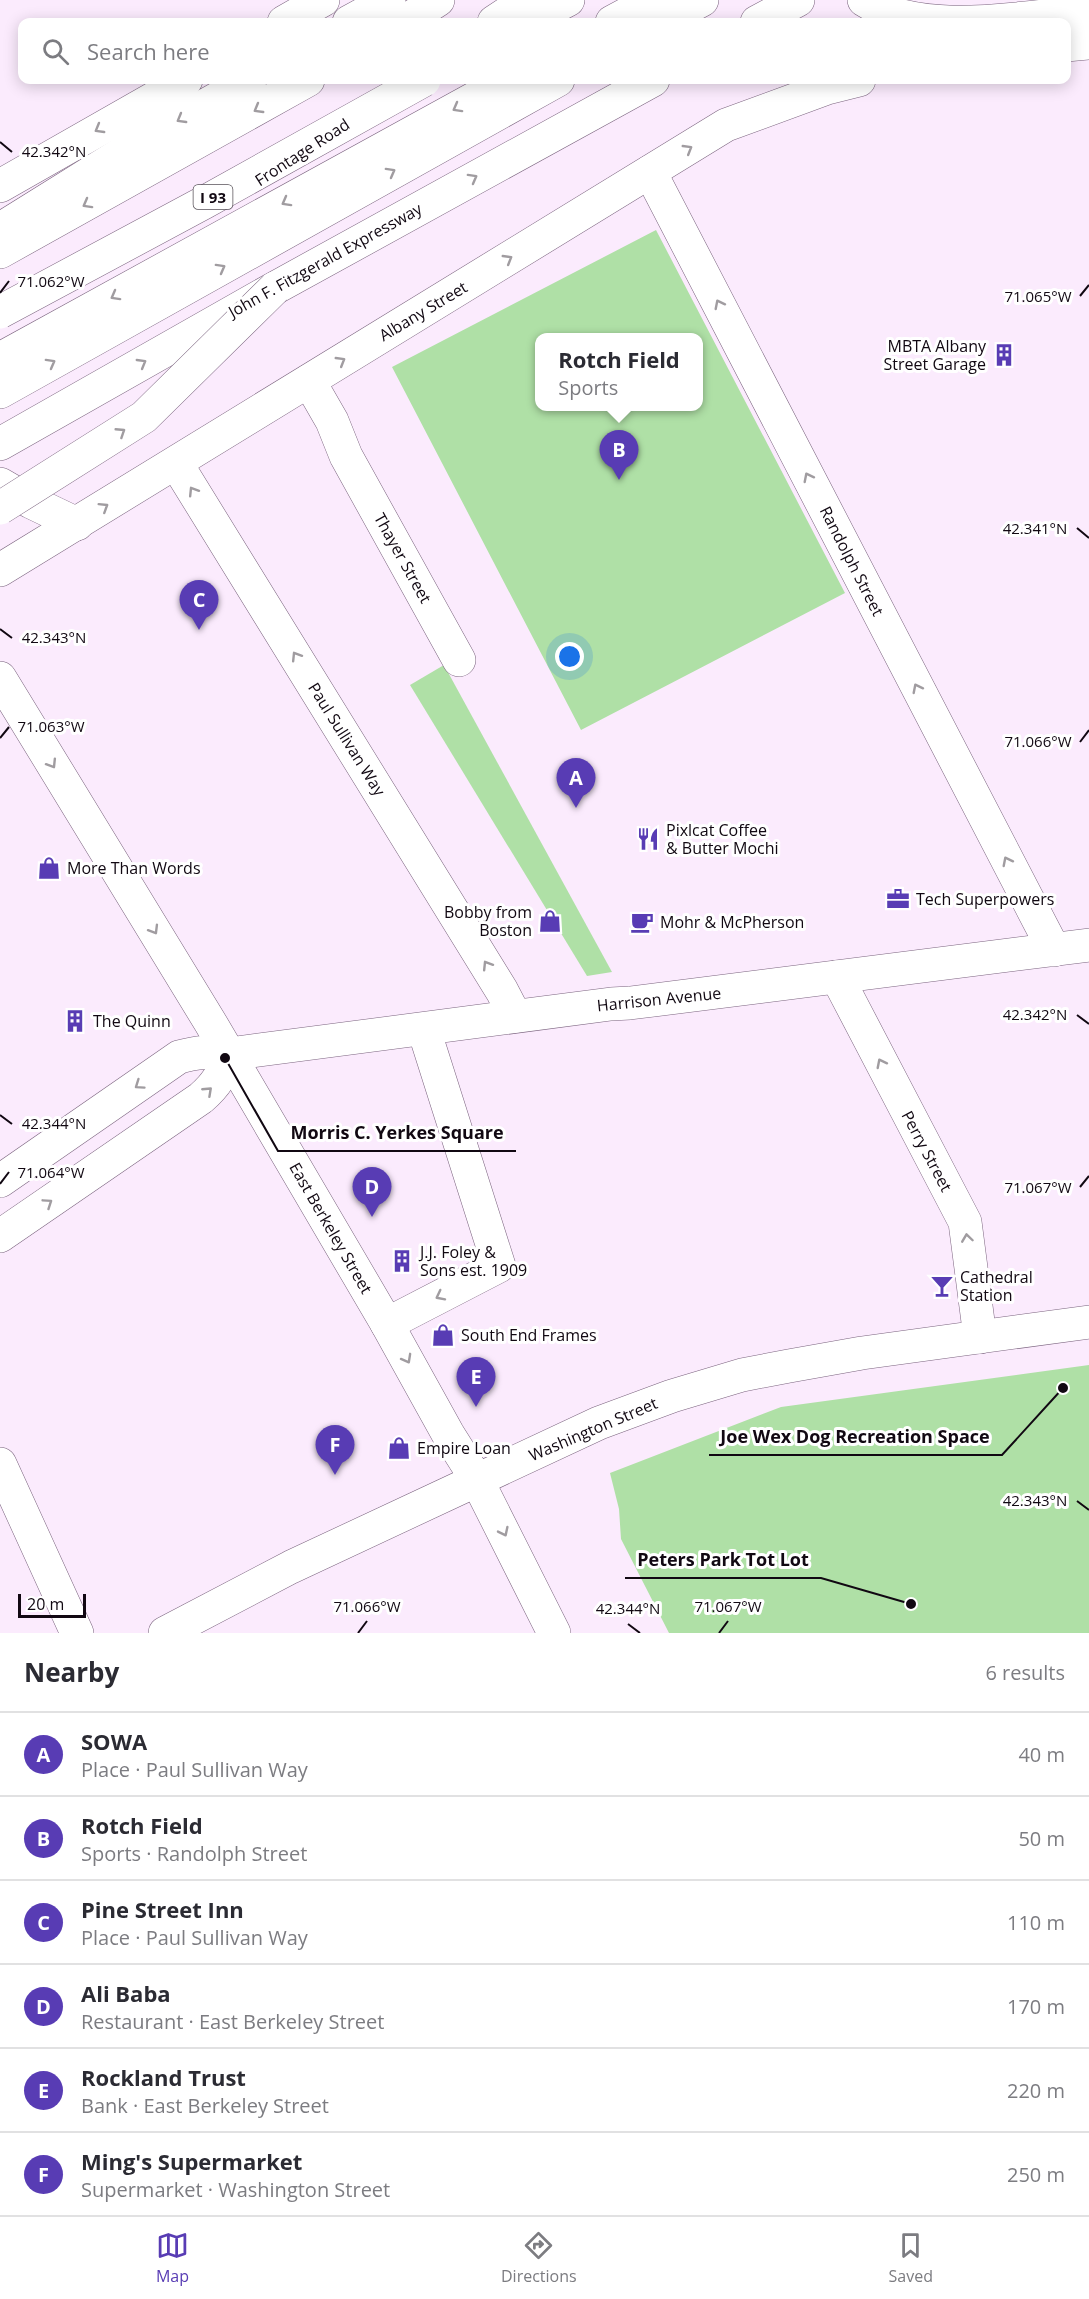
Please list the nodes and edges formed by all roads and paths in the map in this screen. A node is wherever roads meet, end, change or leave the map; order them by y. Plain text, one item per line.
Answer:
1 (323, 0) edge
2 (438, 0) edge
3 (527, 0) edge
4 (568, 0) edge
5 (653, 0) edge
6 (702, 0) edge
7 (798, 0) edge
8 (856, 0) edge
9 (864, 0) edge
10 (953, 0) edge
11 (1089, 11) edge
12 (400, 14) edge
13 (291, 18) edge
14 (374, 18) edge
15 (500, 18) edge
16 (534, 18) edge
17 (619, 18) edge
18 (669, 18) edge
19 (764, 18) edge
20 (869, 18) edge
21 (906, 18) edge
22 (920, 18) edge
23 (1012, 18) edge
24 (1089, 43) edge
25 (1071, 45) edge
26 (179, 84) edge
27 (243, 84) edge
28 (301, 84) edge
29 (404, 84) edge
30 (417, 84) edge
31 (501, 84) edge
32 (551, 84) edge
33 (646, 84) edge
34 (802, 84) edge
35 (845, 84) edge
36 (726, 125) junction
37 (650, 172) junction
38 (0, 186) edge
39 (0, 230) edge
40 (0, 252) edge
41 (275, 288) junction
42 (0, 312) edge
43 (0, 320) edge
44 (0, 359) edge
45 (300, 386) junction
46 (0, 392) edge
47 (0, 444) edge
48 (176, 463) junction
49 (0, 484) edge
50 (0, 508) edge
51 (76, 524) junction
52 (0, 570) edge
53 (459, 660) dead end
54 (0, 678) edge
55 (1089, 945) edge
56 (1054, 950) junction
57 (837, 977) junction
58 (515, 1016) junction
59 (424, 1030) junction
60 (229, 1054) junction
61 (0, 1181) edge
62 (0, 1236) edge
63 (1089, 1322) edge
64 (387, 1324) junction
65 (980, 1337) junction
66 (0, 1464) edge
67 (477, 1480) junction
68 (186, 1628) edge
69 (76, 1633) edge
70 (554, 1633) edge

1 - 13 main road
2 - 12 main road
3 - 15 main road
4 - 16 main road
5 - 17 main road
6 - 18 main road
7 - 19 main road
8 - 20 main road
9 - 21 main road
10 - 22 main road
11 - 23 main road
12 - 14 main road
24 - 25 main road
26 -> 38 main road
27 -> 39 main road
28 -> 40 main road
29 - 43 main road, Frontage Road
30 - 42 main road, I 93, bridge
31 -> 44 main road
46 -> 32 main road
41 -> 33 main road, John F. Fitzgerald Expressway
34 - 36 main road
35 - 36 main road, Albany Street
37 -> 36 main road, Albany Street
45 -> 37 main road, Albany Street
56 -> 37 main road, Randolph Street
47 -> 41 main road, John F. Fitzgerald Expressway, bridge
50 -> 41 main road, bridge
45 - 48 main road, Albany Street
45 - 53 main road, Thayer Street
51 -> 48 main road, Albany Street
58 -> 48 main road, Paul Sullivan Way
49 - 51 main road
51 - 52 main road, Albany Street
54 -> 60 main road, East Berkeley Street
55 - 56 main road, Harrison Avenue
56 - 57 main road, Harrison Avenue
57 - 58 main road, Harrison Avenue
65 -> 57 main road, Perry Street
58 - 59 main road, Harrison Avenue
59 - 60 main road, Harrison Avenue
59 -> 64 main road
60 -> 61 main road, Harrison Avenue
62 -> 60 main road
60 - 64 main road, East Berkeley Street
63 - 65 main road, Washington Street
64 -> 67 main road, East Berkeley Street
65 - 67 main road, Washington Street
66 - 69 main road
67 - 68 main road, Washington Street
67 -> 70 main road, East Berkeley Street

